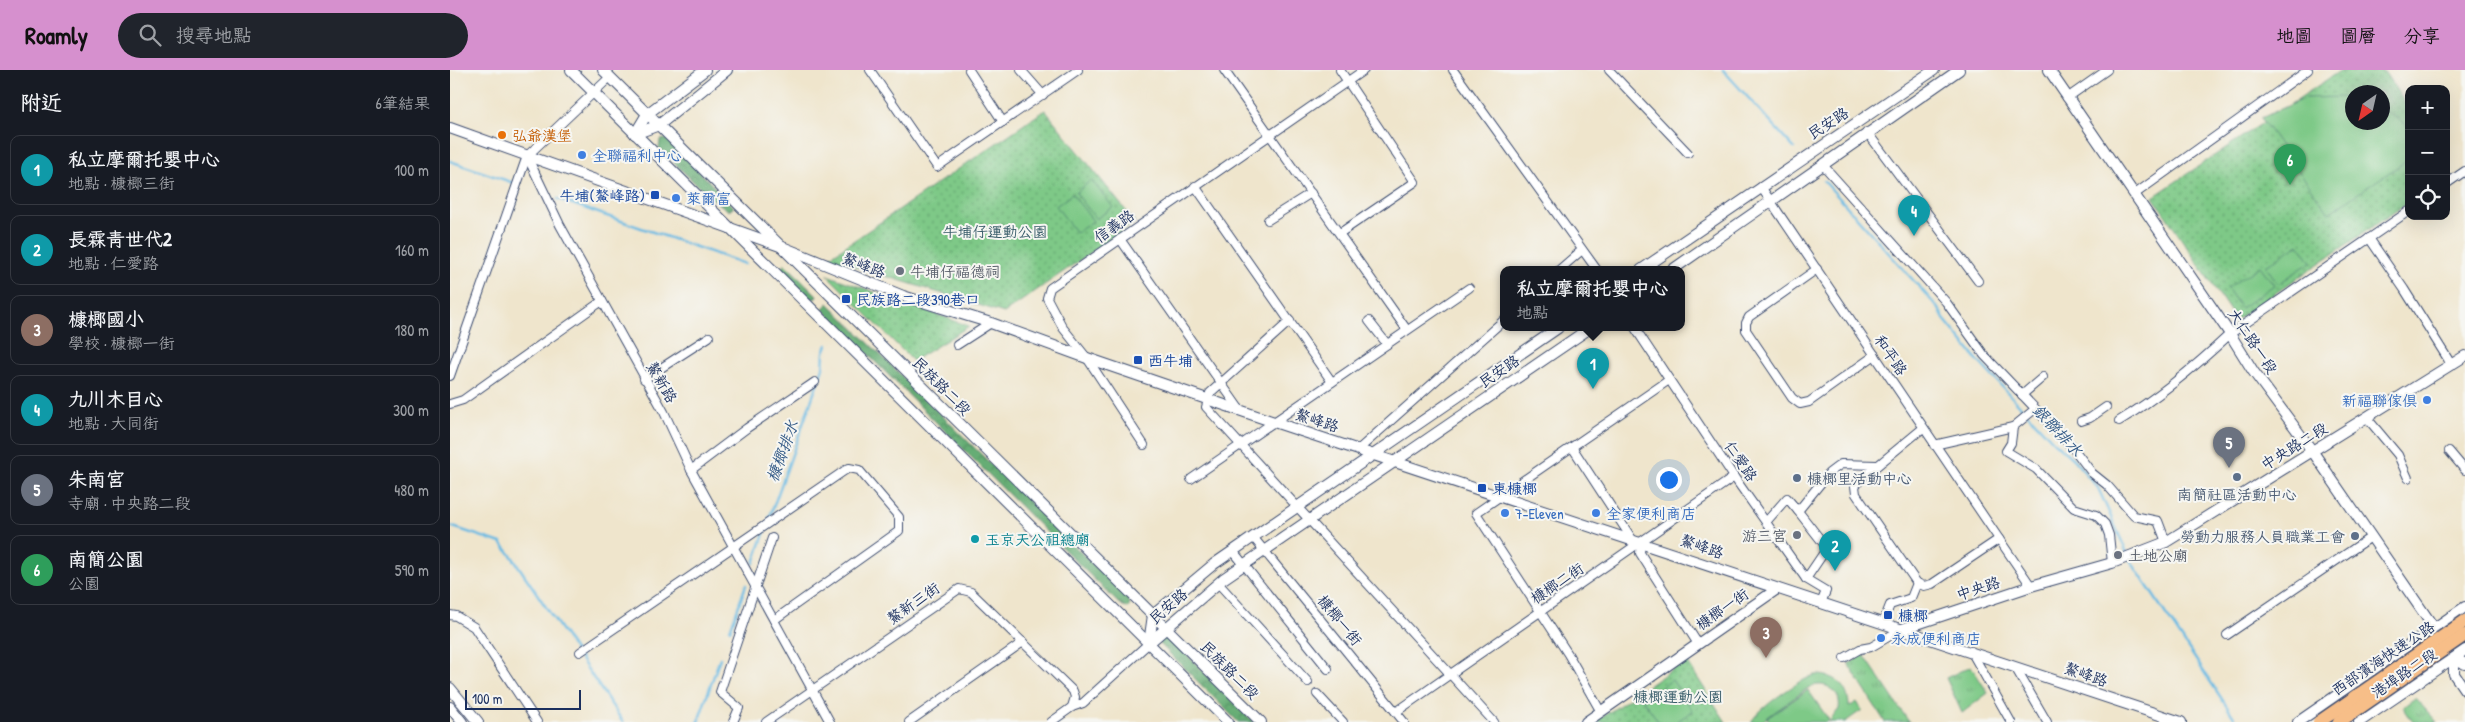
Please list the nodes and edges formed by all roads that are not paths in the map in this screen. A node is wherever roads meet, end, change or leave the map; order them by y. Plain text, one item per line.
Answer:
1 (571, 70) edge
2 (704, 70) edge
3 (727, 70) edge
4 (870, 70) edge
5 (969, 70) edge
6 (1021, 70) edge
7 (1224, 70) edge
8 (1340, 70) edge
9 (1351, 70) edge
10 (1364, 70) edge
11 (1453, 70) edge
12 (1609, 70) edge
13 (1934, 70) edge
14 (1959, 70) edge
15 (2049, 70) edge
16 (2107, 70) edge
17 (2308, 70) edge
18 (1074, 71) edge
19 (606, 73) edge
20 (1348, 82) junction
21 (594, 92) junction
22 (1043, 94) junction
23 (2068, 98) junction
24 (647, 114) junction
25 (1859, 121) junction
26 (1004, 122) junction
27 (659, 125) junction
28 (450, 128) edge
29 (1868, 132) junction
30 (635, 134) junction
31 (1272, 135) junction
32 (1688, 153) dead end
33 (527, 156) junction
34 (1823, 165) junction
35 (2465, 171) edge
36 (2450, 181) edge
37 (1195, 186) junction
38 (1761, 187) junction
39 (1311, 193) junction
40 (2135, 194) junction
41 (1771, 201) junction
42 (2405, 213) edge
43 (1268, 220) dead end
44 (736, 232) junction
45 (1340, 233) junction
46 (2369, 238) junction
47 (1120, 239) junction
48 (780, 246) junction
49 (1582, 250) junction
50 (1564, 266) edge
51 (1594, 266) edge
52 (1647, 266) edge
53 (1678, 266) edge
54 (1817, 270) junction
55 (1978, 281) dead end
56 (1469, 288) dead end
57 (602, 301) junction
58 (1290, 321) junction
59 (1368, 321) dead end
60 (991, 323) junction
61 (1500, 324) edge
62 (1407, 330) junction
63 (1554, 331) edge
64 (1586, 331) edge
65 (1637, 331) edge
66 (2230, 334) junction
67 (709, 337) dead end
68 (1387, 344) junction
69 (957, 345) dead end
70 (1875, 355) junction
71 (2465, 356) edge
72 (1087, 358) junction
73 (2452, 364) junction
74 (450, 376) edge
75 (2044, 377) dead end
76 (644, 379) junction
77 (1669, 380) junction
78 (815, 382) dead end
79 (1332, 382) junction
80 (1221, 383) junction
81 (2022, 395) junction
82 (1208, 399) junction
83 (450, 404) edge
84 (2106, 407) dead end
85 (1240, 410) junction
86 (2035, 410) junction
87 (2367, 418) junction
88 (2081, 421) dead end
89 (2119, 421) dead end
90 (1274, 422) junction
91 (2013, 427) junction
92 (1923, 428) junction
93 (1241, 444) junction
94 (1144, 445) dead end
95 (1934, 445) junction
96 (1572, 447) junction
97 (1359, 449) junction
98 (2449, 451) dead end
99 (2313, 452) junction
100 (1373, 455) junction
101 (1395, 461) junction
102 (1877, 465) junction
103 (691, 470) junction
104 (2465, 470) edge
105 (1734, 477) junction
106 (2408, 478) dead end
107 (1191, 479) dead end
108 (1501, 496) junction
109 (1298, 506) junction
110 (1798, 511) junction
111 (1310, 519) junction
112 (1766, 522) junction
113 (2371, 537) junction
114 (772, 538) dead end
115 (1253, 538) junction
116 (1999, 539) junction
117 (1636, 540) junction
118 (2166, 542) junction
119 (734, 546) junction
120 (1233, 551) junction
121 (1264, 551) junction
122 (2130, 556) joint
123 (2112, 563) junction
124 (1244, 565) junction
125 (1806, 579) junction
126 (1218, 583) junction
127 (1917, 583) junction
128 (2031, 586) junction
129 (756, 587) junction
130 (1777, 588) junction
131 (1821, 603) junction
132 (2465, 607) edge
133 (1539, 611) junction
134 (450, 615) edge
135 (1153, 615) junction
136 (774, 620) junction
137 (2465, 621) edge
138 (1883, 623) junction
139 (1166, 627) junction
140 (1902, 628) junction
141 (2435, 628) junction
142 (2227, 635) dead end
143 (2465, 636) edge
144 (1023, 642) junction
145 (1149, 643) junction
146 (1698, 644) junction
147 (2465, 650) edge
148 (580, 652) dead end
149 (1971, 652) junction
150 (2454, 657) junction
151 (1844, 658) dead end
152 (2465, 664) edge
153 (2015, 667) junction
154 (1328, 668) dead end
155 (1451, 673) junction
156 (1308, 682) dead end
157 (450, 688) edge
158 (812, 690) junction
159 (2465, 690) edge
160 (1317, 694) dead end
161 (1072, 707) junction
162 (451, 709) edge
163 (1396, 712) junction
164 (1601, 712) junction
165 (462, 722) edge
166 (478, 722) edge
167 (537, 722) edge
168 (733, 722) edge
169 (766, 722) edge
170 (830, 722) edge
171 (909, 722) edge
172 (1051, 722) edge
173 (1228, 722) edge
174 (1261, 722) edge
175 (1342, 722) edge
176 (1404, 722) edge
177 (1494, 722) edge
178 (1586, 722) edge
179 (2011, 722) edge
180 (2047, 722) edge
181 (2181, 722) edge
182 (2298, 722) edge
183 (2318, 722) edge
184 (2339, 722) edge
185 (2360, 722) edge

1 - 21 street
2 - 24 street
3 - 27 street
4 - 26 street
5 - 26 street
6 - 22 street
7 - 31 street
8 - 20 street
9 - 20 street
10 - 20 street, 信義路
11 - 49 street
12 - 32 street
13 - 25 street, 民安路
14 - 29 street, 民安路
15 - 23 street, 大仁路一段
16 - 23 street
17 - 40 street
18 - 22 street
19 - 21 street
19 - 24 street, 民族路二段
20 - 31 street, 信義路
20 - 45 street
21 - 30 street
21 - 33 street
22 - 26 street
23 - 40 street, 大仁路一段
24 - 27 street, 民族路二段
24 - 30 street
25 - 29 street
25 - 38 street, 民安路
27 - 30 street
27 - 48 street, 民族路二段
28 - 33 street, 鰲峰路
29 - 34 street, 民安路
29 - 55 street
30 - 44 street
31 - 37 street, 信義路
31 - 39 street
33 - 44 street, 鰲峰路
33 - 57 street, 鰲新路
33 - 74 street
34 - 41 street, 民安路
34 - 81 street
35 - 36 street
37 - 47 street, 信義路
37 - 58 street
38 - 41 street, 和平路
38 - 52 street, 民安路
39 - 43 street
39 - 45 street
40 - 66 street, 大仁路一段
41 - 53 street, 民安路
41 - 54 street, 和平路
42 - 46 street
44 - 48 street, 鰲峰路
44 - 145 street
45 - 62 street
46 - 66 street
46 - 73 street
47 - 72 street, 信義路
47 - 80 street
48 - 60 street, 鰲峰路
48 - 135 street, 民族路二段
49 - 50 street
49 - 51 street
54 - 70 street, 和平路
54 - 70 street
56 - 62 street
57 - 76 street, 鰲新路
57 - 83 street
58 - 79 street
58 - 80 street
59 - 68 street
60 - 69 street
60 - 72 street, 鰲峰路
61 - 97 street
62 - 68 street
63 - 100 street, 民安路
64 - 101 street, 民安路
65 - 77 street, 仁愛路
66 - 89 street
66 - 99 street, 大仁路一段
67 - 76 street
68 - 79 street
70 - 92 street, 和平路
71 - 73 street, 中央路二段
72 - 82 street, 鰲峰路
72 - 94 street, 信義路
73 - 87 street, 中央路二段
75 - 81 street
76 - 103 street, 鰲新路
77 - 96 street
77 - 105 street, 仁愛路
78 - 103 street
79 - 90 street
80 - 82 street
80 - 85 street
81 - 86 street
82 - 85 street, 鰲峰路
82 - 93 street
84 - 88 street
85 - 90 street, 鰲峰路
86 - 91 street
86 - 118 street
87 - 99 street, 中央路二段
87 - 106 street
90 - 93 street
90 - 97 street, 鰲峰路
91 - 95 street
91 - 123 street
92 - 95 street, 和平路
92 - 102 street
93 - 107 street
93 - 109 street
95 - 116 street, 和平路
96 - 108 street
96 - 117 street
97 - 100 street, 鰲峰路
98 - 104 street
99 - 113 street, 大仁路一段
99 - 118 street, 中央路二段
100 - 101 street, 鰲峰路
100 - 109 street, 民安路
101 - 108 street, 鰲峰路
101 - 111 street, 民安路
102 - 110 street
102 - 127 street
103 - 119 street, 鰲新路
105 - 112 street, 仁愛路
105 - 117 street, 槺榔二街
108 - 117 street, 鰲峰路
108 - 133 street
109 - 111 street
109 - 115 street, 民安路
110 - 112 street
110 - 125 street
111 - 121 street, 民安路
111 - 155 street
112 - 125 street, 仁愛路
113 - 141 street, 大仁路一段
113 - 142 street
114 - 129 street
115 - 120 street, 民安路
115 - 121 street, 槺榔一街
116 - 127 street
116 - 128 street, 和平路
117 - 130 street, 鰲峰路
117 - 133 street, 槺榔二街
117 - 146 street
118 - 122 street, 中央路二段
119 - 129 street, 鰲新路
119 - 136 street
119 - 148 street
120 - 124 street
120 - 135 street, 民安路
121 - 124 street, 民安路
121 - 163 street, 槺榔一街
122 - 123 street, 中央路
123 - 128 street, 中央路
124 - 126 street, 民安路
124 - 154 street
125 - 131 street, 仁愛路
126 - 139 street, 民安路
126 - 156 street
127 - 138 street
128 - 140 street, 中央路
129 - 136 street, 鰲新路
129 - 168 street
130 - 131 street, 鰲峰路
130 - 146 street, 槺榔一街
131 - 138 street, 鰲峰路
132 - 141 street, 港埠路二段
133 - 155 street, 槺榔二街
133 - 164 street
134 - 167 street
135 - 139 street, 民族路二段
135 - 145 street, 民安路
136 - 158 street, 鰲新路
137 - 183 highway, 西部濱海快速公路, bridge
138 - 140 street, 鰲峰路
139 - 145 street, 民安路
139 - 174 street, 民族路二段
140 - 149 street, 鰲峰路
140 - 151 street, 中央路
141 - 150 street, 大仁路一段
141 - 182 street, 港埠路二段
143 - 184 highway, 西部濱海快速公路, bridge
144 - 158 street, 鰲新三街
144 - 161 street, 鰲新三街
144 - 171 street
145 - 161 street
145 - 173 street
146 - 164 street, 槺榔一街
147 - 150 street, 港埠路二段
149 - 153 street, 鰲峰路
149 - 179 street
150 - 152 street
150 - 159 street
150 - 185 street, 港埠路二段
153 - 180 street
153 - 181 street, 鰲峰路
155 - 163 street, 槺榔二街
155 - 177 street
157 - 166 street
158 - 169 street, 鰲新三街
158 - 170 street, 鰲新路
160 - 175 street
161 - 172 street
162 - 165 street
163 - 176 street, 槺榔一街
164 - 178 street, 槺榔一街

